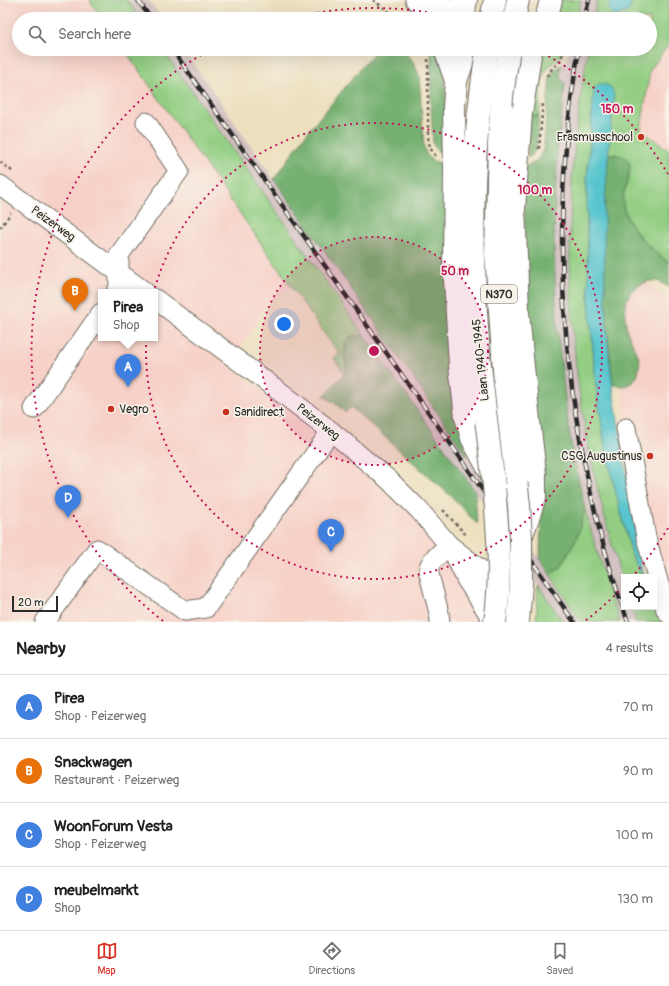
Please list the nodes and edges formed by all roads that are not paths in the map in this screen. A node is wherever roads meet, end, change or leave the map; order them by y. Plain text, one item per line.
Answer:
1 (495, 0) edge
2 (518, 0) edge
3 (550, 0) edge
4 (422, 8) edge
5 (465, 10) edge
6 (492, 12) edge
7 (515, 12) edge
8 (547, 12) edge
9 (447, 56) edge
10 (465, 56) edge
11 (486, 56) edge
12 (508, 56) edge
13 (530, 56) edge
14 (456, 82) junction
15 (146, 122) dead end
16 (0, 185) edge
17 (119, 273) junction
18 (118, 289) edge
19 (141, 289) edge
20 (158, 301) edge
21 (98, 317) edge
22 (34, 408) dead end
23 (626, 428) dead end
24 (331, 431) junction
25 (493, 477) junction
26 (521, 538) junction
27 (449, 544) junction
28 (669, 614) edge
29 (45, 622) edge
30 (440, 622) edge
31 (507, 622) edge

1 - 6 main road
2 - 7 main road
3 - 8 main road
4 - 5 street
9 - 14 main road, N370
10 - 14 main road, N370
11 - 25 main road, Laan 1940-1945 / N370, bridge
12 - 26 main road, Laan 1940-1945 / N370, bridge
13 - 26 main road, N370, bridge
14 - 25 main road, N370, bridge
15 - 17 street
16 - 17 street, Peizerweg
17 - 18 street
17 - 19 street, Peizerweg
20 - 24 street, Peizerweg
21 - 22 street
23 - 28 street
24 - 27 street, Peizerweg
24 - 29 street
25 - 31 main road, Laan 1940-1945 / N370, bridge
26 - 31 main road, Laan 1940-1945 / N370, bridge
27 - 30 street
27 - 31 street, Peizerweg

